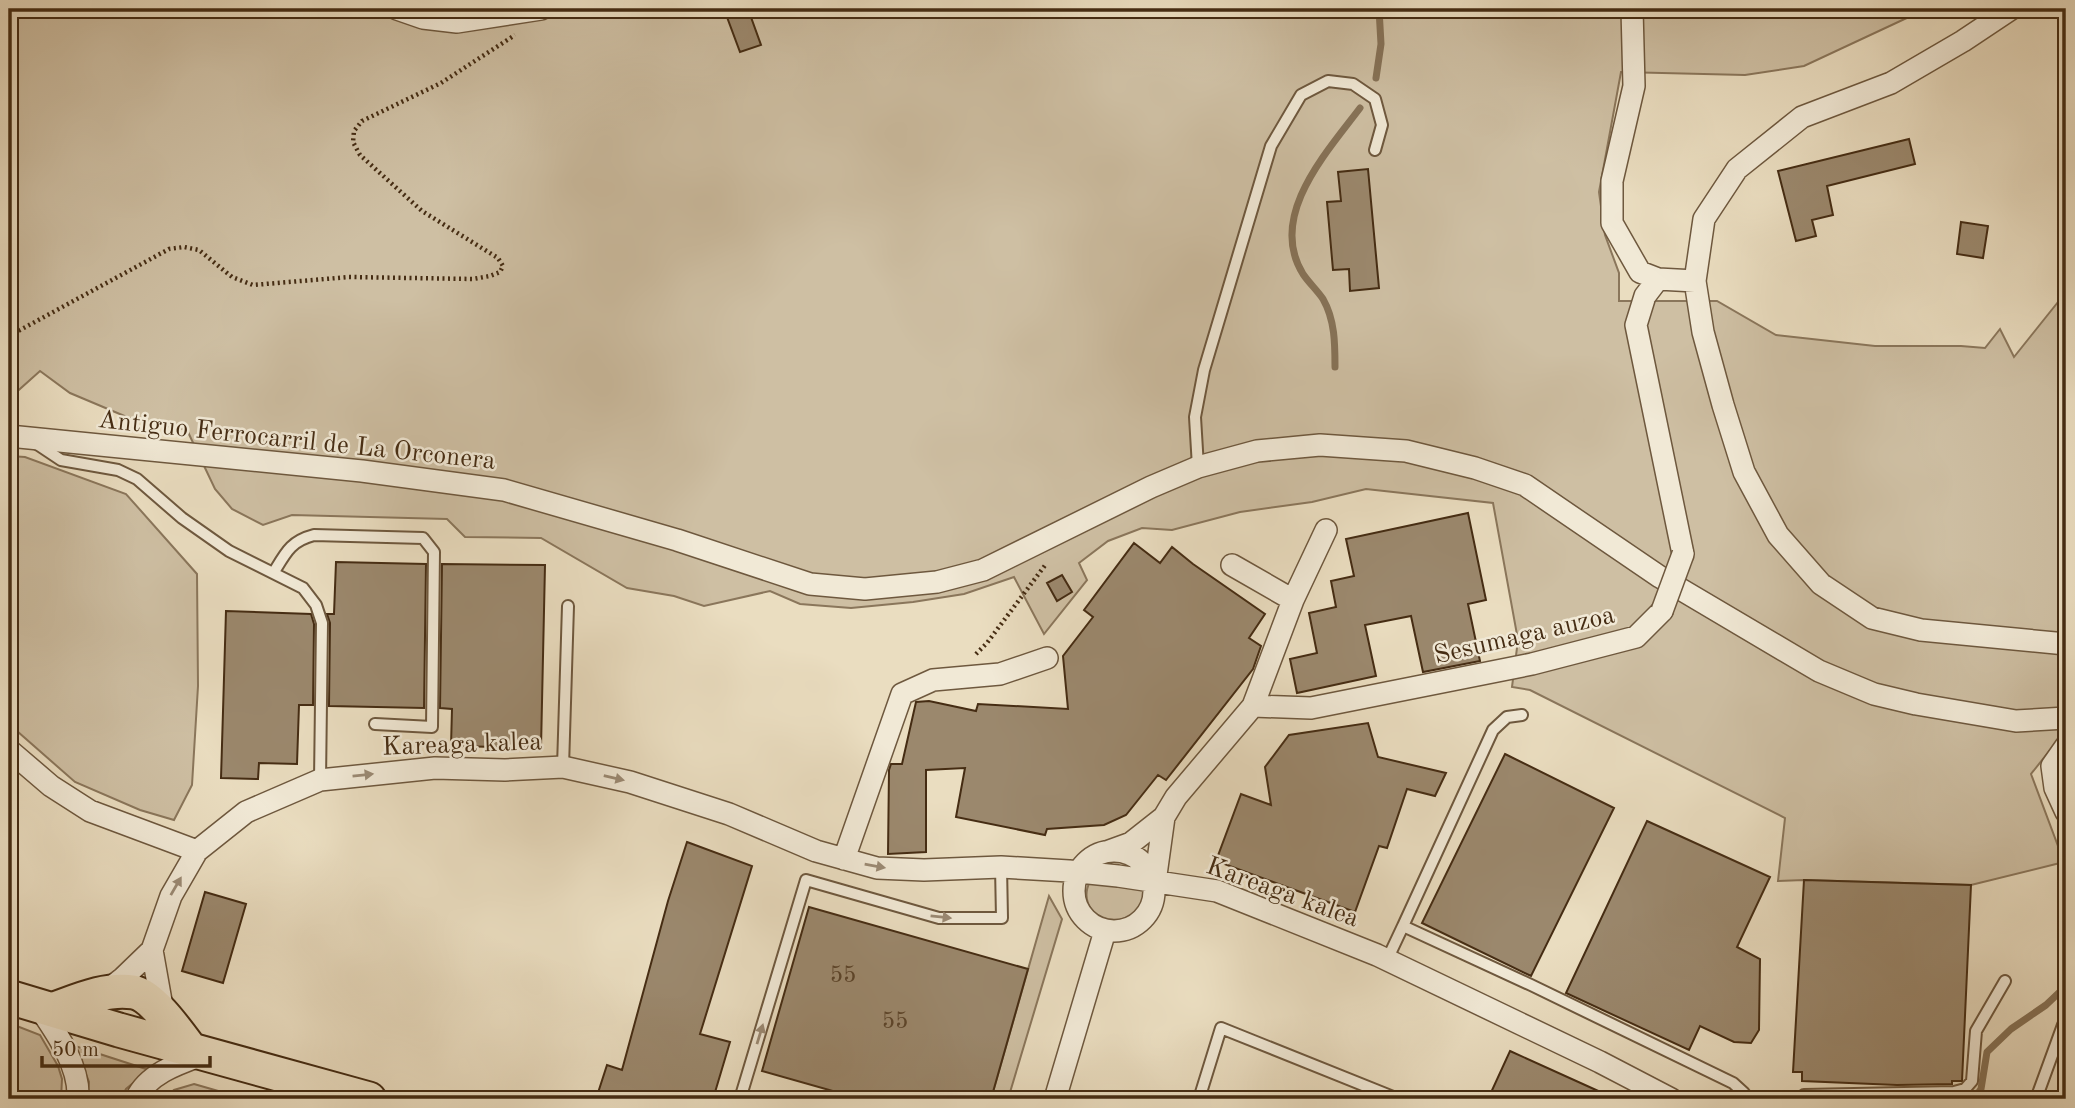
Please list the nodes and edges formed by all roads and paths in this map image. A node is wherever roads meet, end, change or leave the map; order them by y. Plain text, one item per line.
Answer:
1 (397, 9) edge
2 (541, 9) edge
3 (1632, 9) edge
4 (2011, 9) edge
5 (522, 31) dead end
6 (1375, 150) dead end
7 (1658, 279) junction
8 (1695, 281) junction
9 (9, 337) edge
10 (18, 437) edge
11 (1198, 467) junction
12 (1326, 530) dead end
13 (1052, 558) dead end
14 (1232, 565) dead end
15 (274, 572) junction
16 (1293, 600) junction
17 (568, 606) dead end
18 (2066, 644) edge
19 (1047, 658) dead end
20 (954, 678) junction
21 (1253, 706) junction
22 (1522, 715) dead end
23 (2066, 718) edge
24 (375, 724) dead end
25 (2066, 746) edge
26 (9, 750) edge
27 (564, 767) junction
28 (320, 780) junction
29 (2066, 813) edge
30 (1164, 817) junction
31 (197, 851) junction
32 (1110, 851) junction
33 (844, 859) junction
34 (1001, 867) junction
35 (1079, 872) junction
36 (1155, 882) junction
37 (1403, 926) junction
38 (1105, 931) junction
39 (152, 950) junction
40 (1387, 960) junction
41 (2005, 981) dead end
42 (103, 993) junction
43 (33, 1004) edge
44 (163, 1013) junction
45 (2066, 1022) edge
46 (199, 1052) junction
47 (78, 1099) edge
48 (136, 1099) edge
49 (369, 1099) edge
50 (740, 1099) edge
51 (1055, 1099) edge
52 (1199, 1099) edge
53 (1398, 1099) edge
54 (1671, 1099) edge
55 (1743, 1099) edge
56 (1804, 1099) edge
57 (2036, 1099) edge

1 - 2 street
3 - 7 street
4 - 8 street
5 - 9 path
6 - 11 lane
7 - 8 street
7 - 21 street, Sesumaga auzoa, bridge
8 - 18 street
10 - 11 street, Antiguo Ferrocarril de La Orconera
10 - 15 lane
11 - 23 street, Antiguo Ferrocarril de La Orconera
12 - 16 street
13 - 20 path
14 - 16 street
15 - 24 lane
15 - 28 lane
16 - 21 street
17 - 27 lane
19 - 20 street
20 - 33 street
21 - 30 street
22 - 37 lane
25 - 29 street
26 - 31 street
28 -> 27 street, Kareaga kalea
27 -> 33 street, Kareaga kalea
28 - 31 street, Kareaga kalea
30 - 32 street
30 - 36 street
39 -> 31 street, Kareaga kalea
32 - 35 street
32 - 36 street
33 -> 34 street, Kareaga kalea
34 - 35 street, Kareaga kalea
50 -> 34 lane
35 - 36 street, Kareaga kalea
35 - 38 street
36 - 38 street
36 - 40 street, Kareaga kalea
37 - 40 lane
37 - 55 lane
38 - 51 street
39 - 42 street, Kareaga kalea
39 - 44 street, Kareaga kalea
40 - 54 street, Kareaga kalea
41 - 56 lane
42 - 43 main road
42 - 44 main road
43 - 46 main road
43 - 47 street
44 - 46 main road
45 - 57 lane
46 - 48 street
46 - 49 main road
52 - 53 lane

